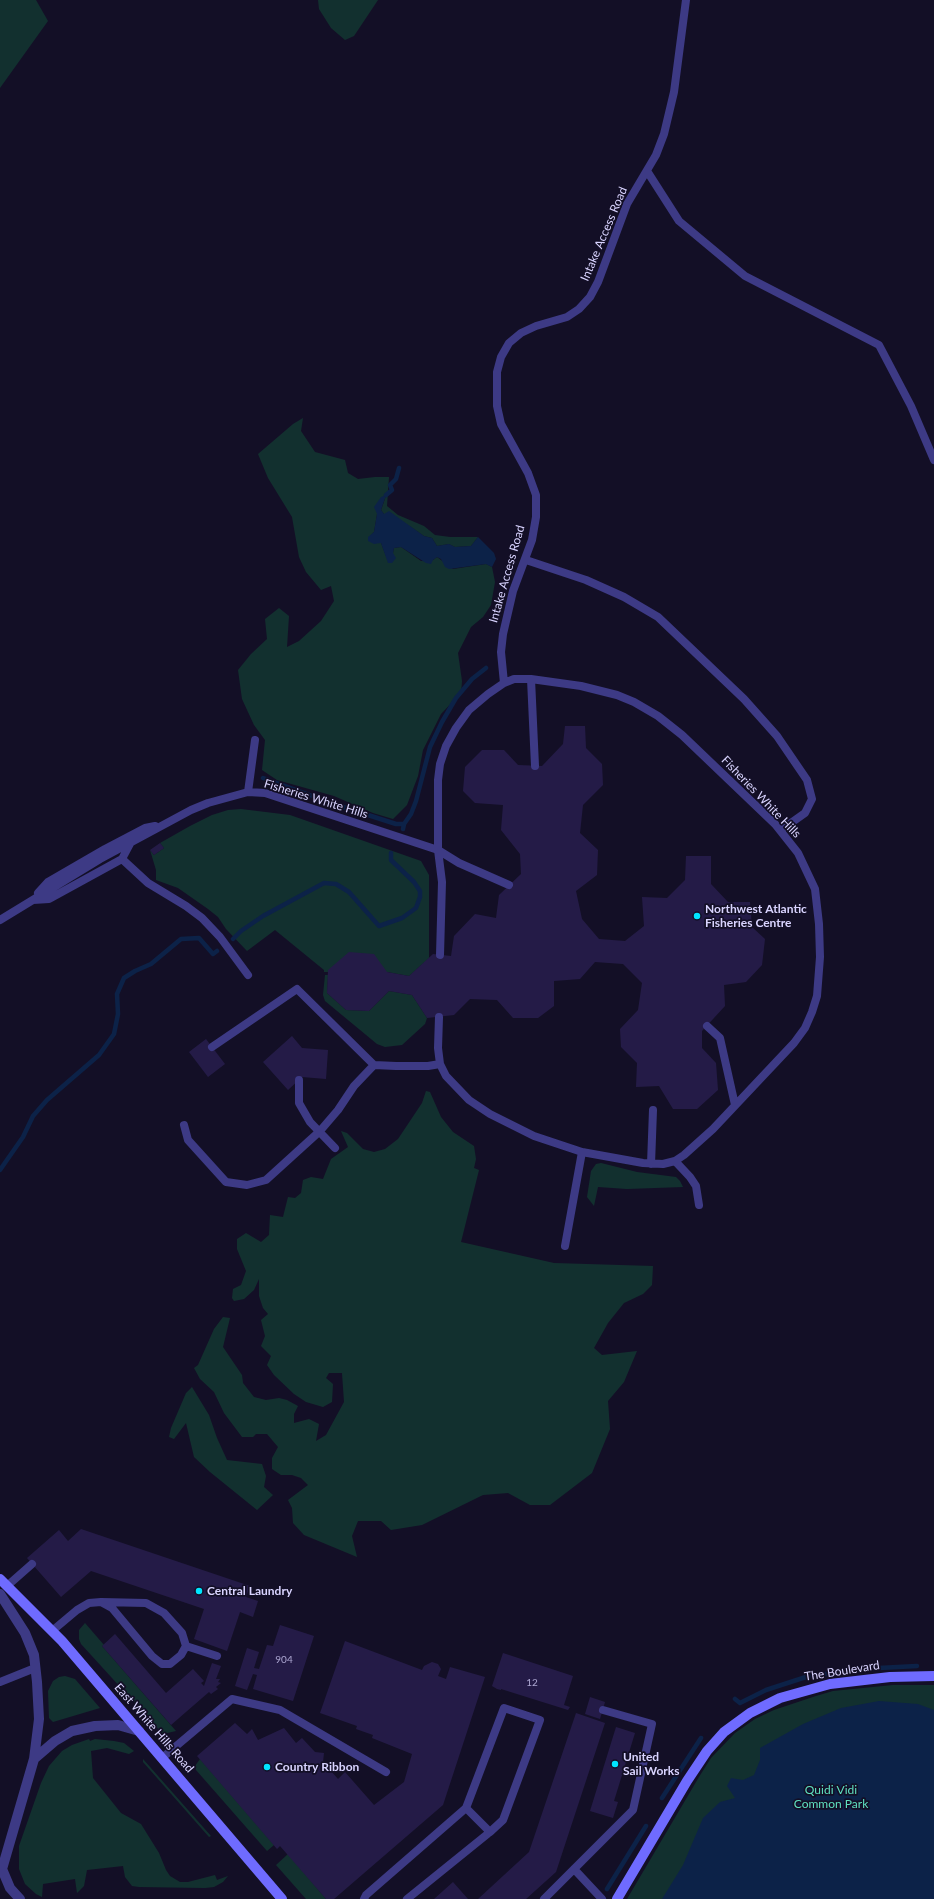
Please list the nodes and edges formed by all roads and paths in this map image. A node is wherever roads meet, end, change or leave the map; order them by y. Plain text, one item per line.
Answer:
1 (686, 0) edge
2 (647, 171) junction
3 (934, 460) edge
4 (526, 560) junction
5 (531, 679) junction
6 (504, 683) junction
7 (255, 740) dead end
8 (535, 766) dead end
9 (248, 792) junction
10 (165, 824) junction
11 (781, 830) junction
12 (131, 842) junction
13 (438, 850) junction
14 (122, 859) junction
15 (509, 885) dead end
16 (32, 900) junction
17 (0, 920) edge
18 (440, 955) dead end
19 (248, 975) dead end
20 (439, 1017) dead end
21 (707, 1026) dead end
22 (212, 1047) dead end
23 (374, 1064) junction
24 (440, 1064) junction
25 (299, 1080) dead end
26 (735, 1105) junction
27 (653, 1110) dead end
28 (184, 1124) dead end
29 (320, 1131) junction
30 (335, 1148) dead end
31 (582, 1152) junction
32 (675, 1161) junction
33 (651, 1164) junction
34 (699, 1205) dead end
35 (565, 1246) dead end
36 (32, 1564) dead end
37 (2, 1586) edge
38 (101, 1602) junction
39 (52, 1631) junction
40 (186, 1646) junction
41 (218, 1656) dead end
42 (35, 1668) junction
43 (933, 1674) edge
44 (0, 1682) edge
45 (603, 1710) dead end
46 (139, 1731) junction
47 (162, 1758) junction
48 (34, 1759) junction
49 (386, 1772) dead end
50 (466, 1808) junction
51 (12, 1831) junction
52 (490, 1832) junction
53 (0, 1854) edge
54 (574, 1869) junction
55 (20, 1899) edge
56 (282, 1899) edge
57 (364, 1899) edge
58 (407, 1899) edge
59 (544, 1899) edge
60 (602, 1899) edge
61 (617, 1899) edge

1 - 2 lane, Intake Access Road
2 - 3 lane
2 - 4 lane, Intake Access Road
4 - 6 lane, Intake Access Road
4 - 11 lane
5 - 6 lane, Fisheries White Hills
5 - 8 lane
5 - 11 lane, Fisheries White Hills
6 - 13 lane, Fisheries White Hills
7 - 9 lane
9 - 10 lane, Fisheries White Hills
9 - 13 lane, Fisheries White Hills
10 - 12 lane, Fisheries White Hills
10 - 16 lane, Fisheries White Hills
11 - 26 lane, Fisheries White Hills
12 - 14 lane
12 - 16 lane, Fisheries White Hills
13 - 15 lane
13 - 18 lane, Fisheries White Hills
14 - 16 lane, Fisheries White Hills
14 - 19 lane
16 - 17 lane, Fisheries White Hills
20 - 24 lane
21 - 26 lane
22 - 23 lane
23 - 24 lane
23 - 29 lane
24 - 31 lane
25 - 29 lane
26 - 32 lane, Fisheries White Hills
27 - 33 lane
28 - 29 lane
29 - 30 lane
31 - 33 lane
31 - 35 lane
32 - 33 lane
32 - 34 lane
36 - 37 lane
37 - 39 street, East White Hills Road
37 - 42 street
38 - 39 lane
38 - 40 lane
38 - 40 lane
39 - 46 street, East White Hills Road
40 - 41 lane
42 - 44 lane
42 - 48 street
43 - 61 street, The Boulevard
45 - 54 lane
46 - 47 street, East White Hills Road
46 - 48 street
47 - 49 lane
47 - 56 street, East White Hills Road
48 - 51 street
50 - 52 lane
50 - 52 lane
50 - 57 lane
51 - 53 street
51 - 55 street
52 - 58 lane
54 - 59 lane
54 - 60 lane

